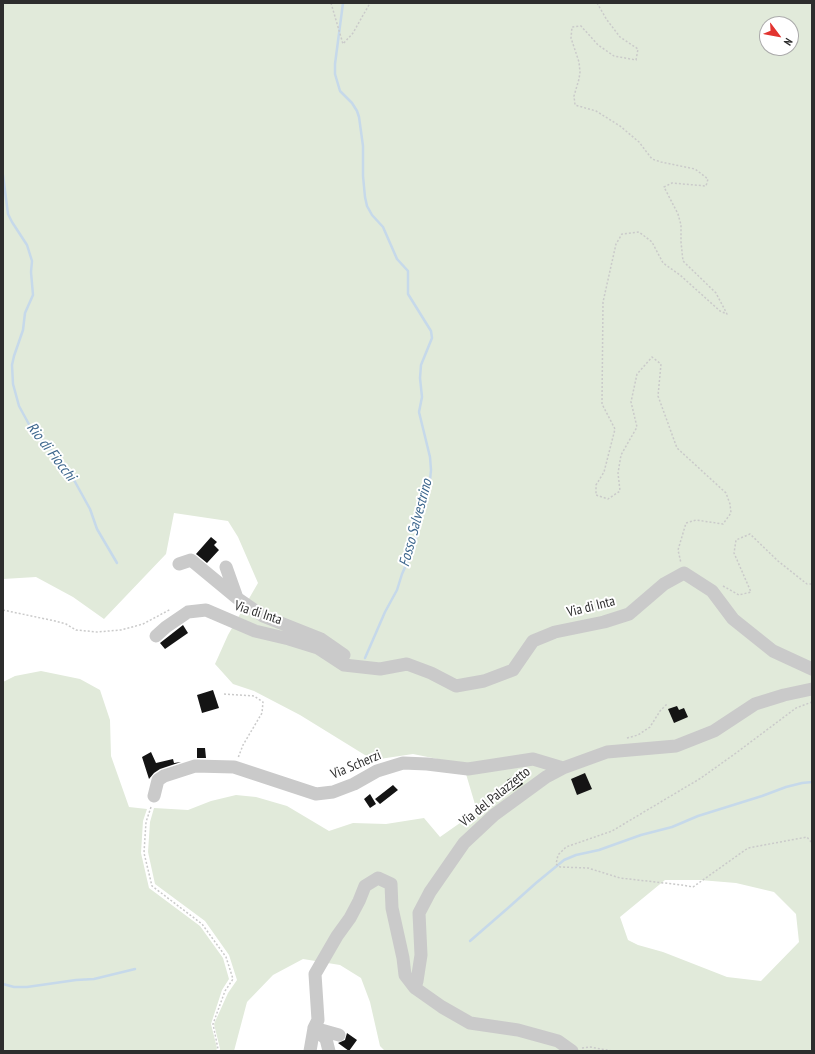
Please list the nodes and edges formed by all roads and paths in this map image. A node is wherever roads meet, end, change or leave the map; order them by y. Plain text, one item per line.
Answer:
1 (331, 3) edge
2 (370, 3) edge
3 (597, 3) edge
4 (180, 564) dead end
5 (226, 567) dead end
6 (684, 573) junction
7 (719, 584) dead end
8 (812, 584) edge
9 (237, 598) junction
10 (176, 607) dead end
11 (3, 610) edge
12 (156, 636) dead end
13 (355, 666) junction
14 (812, 669) edge
15 (812, 689) edge
16 (224, 694) dead end
17 (812, 702) edge
18 (668, 704) dead end
19 (626, 739) dead end
20 (234, 767) junction
21 (563, 768) junction
22 (154, 796) joint
23 (812, 844) edge
24 (415, 988) junction
25 (314, 1028) junction
26 (339, 1035) dead end
27 (571, 1050) edge
28 (218, 1051) edge
29 (310, 1051) edge
30 (329, 1051) edge
31 (612, 1051) edge

1 - 2 path
3 - 6 path
4 - 9 street, Via di Inta
5 - 9 street
6 - 13 street, Via di Inta
6 - 14 street
7 - 8 path
9 - 13 street, Via di Inta
10 - 11 path
12 - 13 street, Via di Inta
15 - 21 street, Via del Palazzetto
16 - 20 path
17 - 23 path
18 - 19 path
20 - 21 street, Via Scherzi
20 - 22 street, Via Scherzi
21 - 24 street, Via del Palazzetto
22 - 28 path
24 - 25 street
24 - 27 street
25 - 26 street
25 - 29 street
25 - 30 street
27 - 31 path

